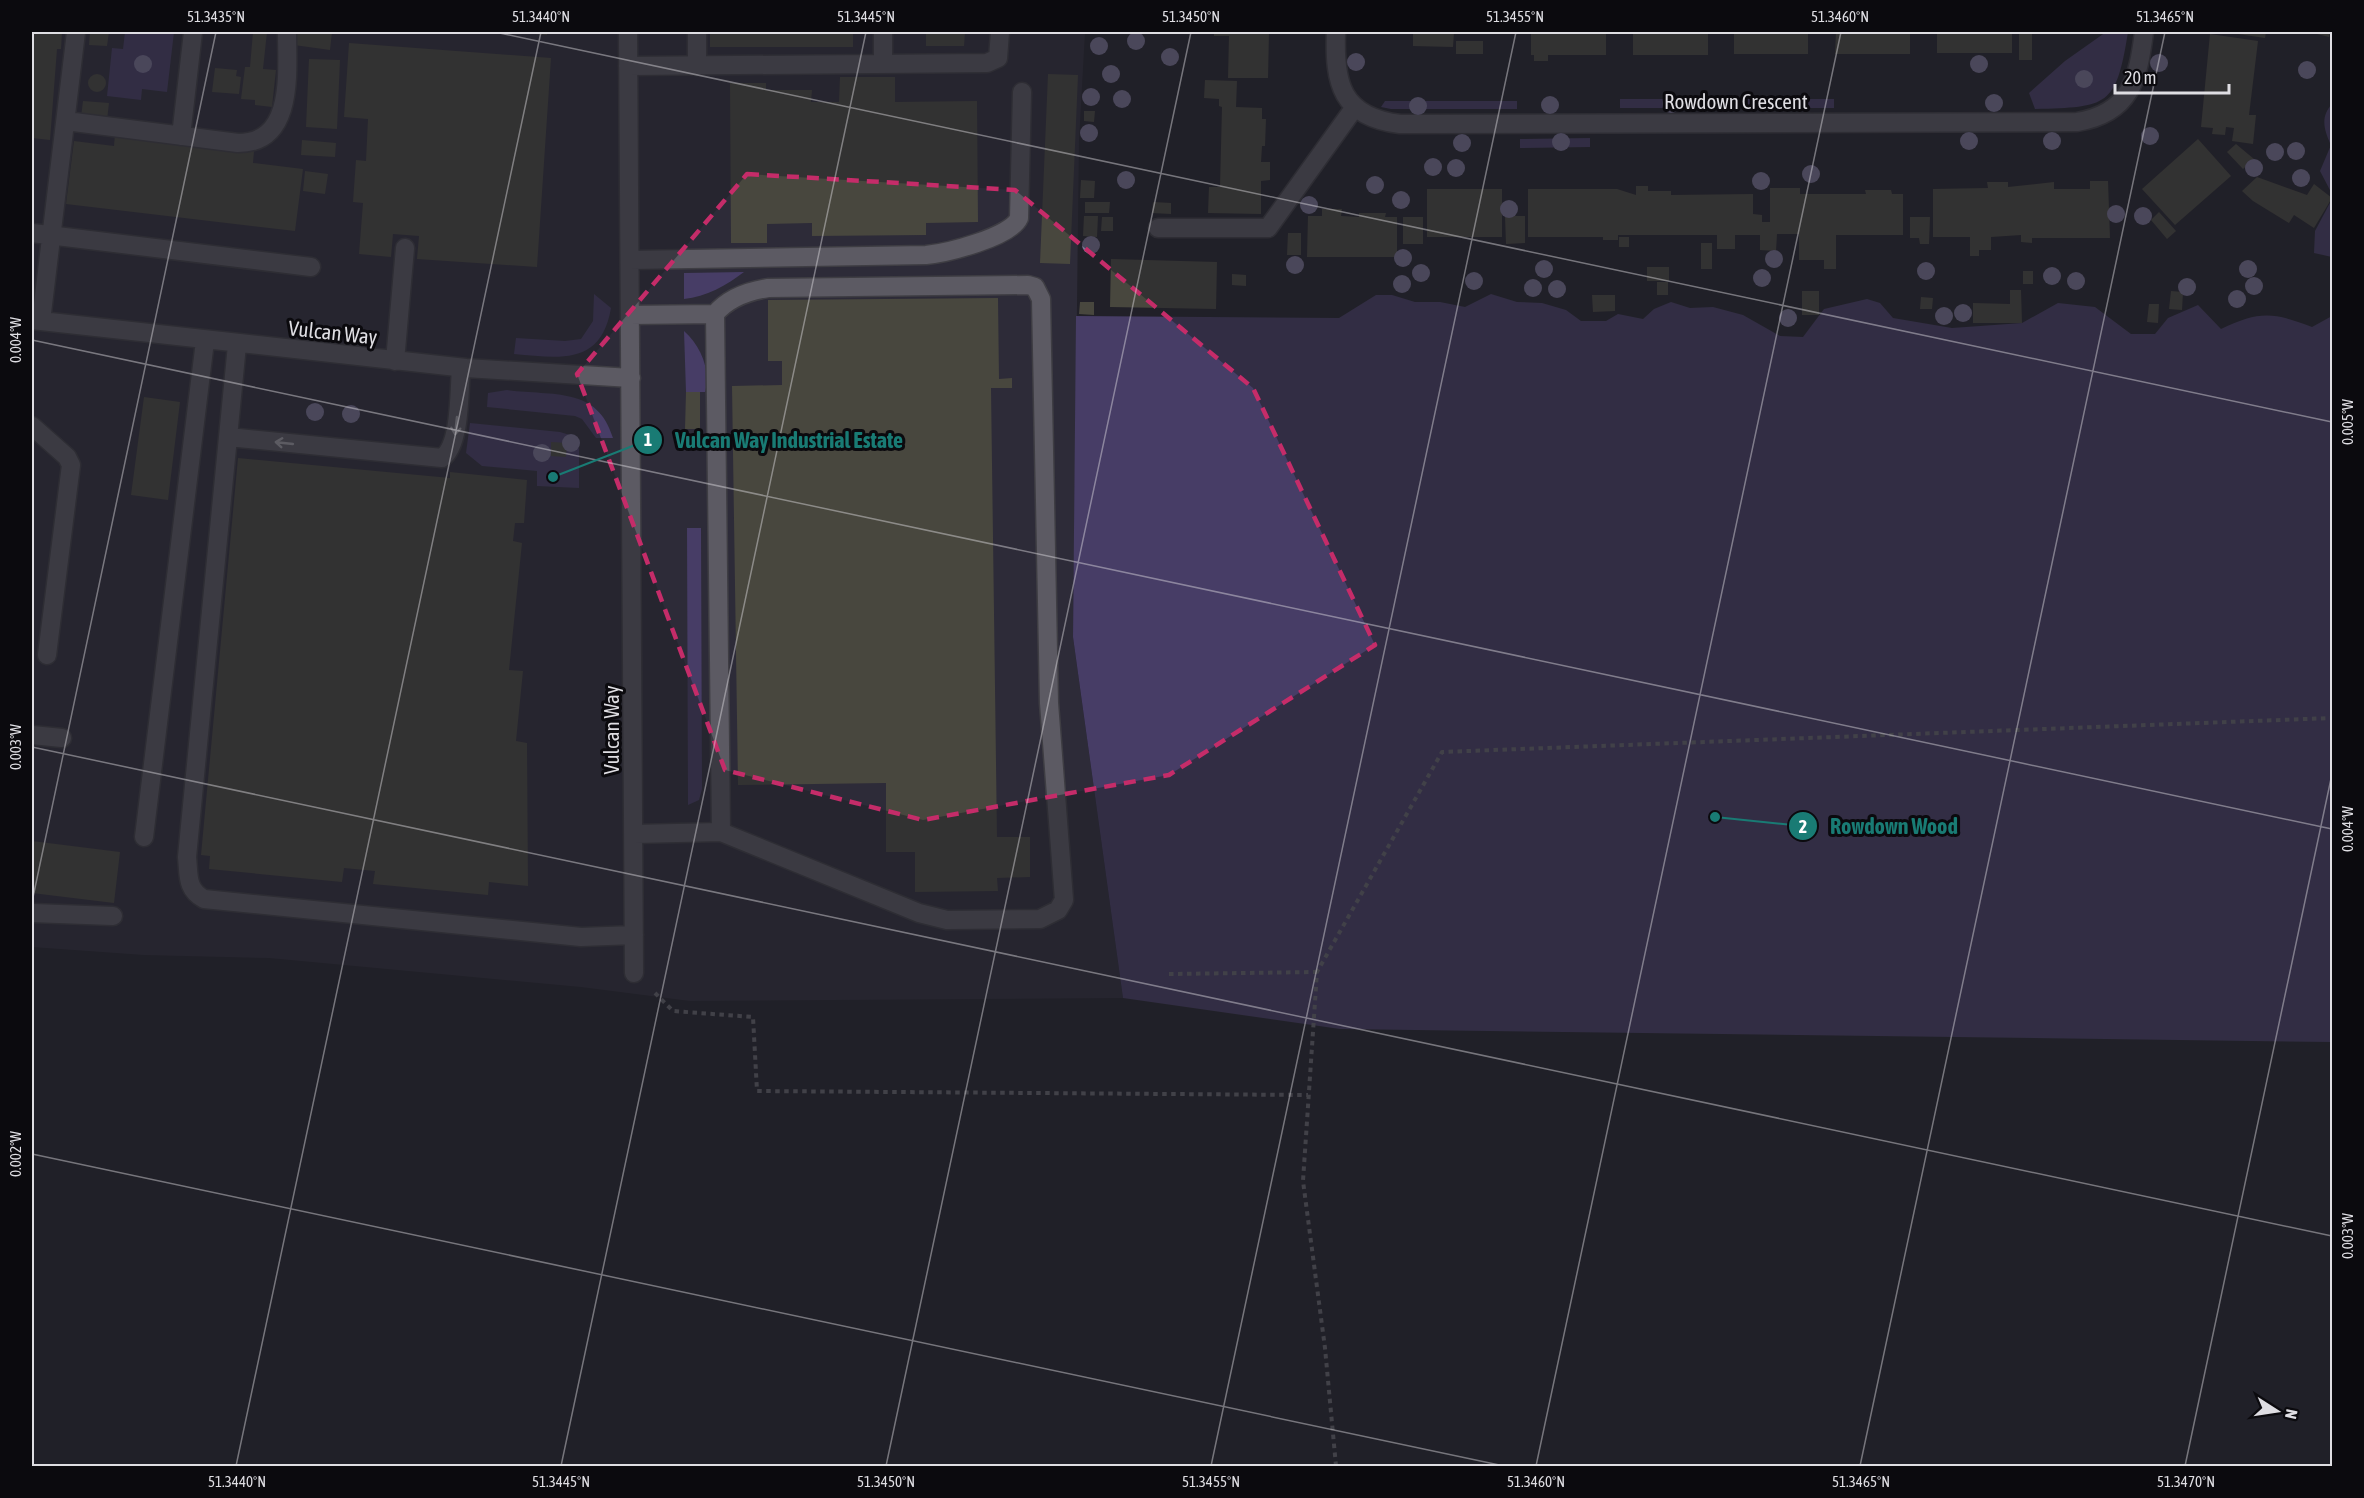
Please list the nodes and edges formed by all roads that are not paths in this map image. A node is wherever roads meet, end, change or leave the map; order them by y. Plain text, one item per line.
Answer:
1 (76, 32) edge
2 (193, 32) edge
3 (287, 32) edge
4 (627, 32) edge
5 (697, 32) edge
6 (883, 32) edge
7 (1000, 32) edge
8 (1336, 32) edge
9 (2144, 32) edge
10 (883, 64) junction
11 (628, 66) junction
12 (697, 66) junction
13 (1022, 92) dead end
14 (1355, 107) junction
15 (66, 121) junction
16 (181, 136) junction
17 (1158, 228) dead end
18 (32, 233) edge
19 (52, 236) junction
20 (405, 248) dead end
21 (630, 260) junction
22 (311, 267) dead end
23 (715, 314) junction
24 (630, 315) junction
25 (36, 321) edge
26 (205, 341) junction
27 (237, 345) junction
28 (395, 362) junction
29 (461, 368) junction
30 (631, 378) junction
31 (32, 426) edge
32 (228, 437) junction
33 (47, 655) dead end
34 (32, 735) edge
35 (62, 738) dead end
36 (721, 832) junction
37 (634, 834) junction
38 (144, 837) dead end
39 (32, 913) edge
40 (113, 916) dead end
41 (634, 935) junction
42 (634, 973) road end

1 - 15 street
2 - 16 street
3 - 16 street
4 - 11 street, Vulcan Way
5 - 12 street
6 - 10 street
7 - 10 street
8 - 14 street, Rowdown Crescent
9 - 14 street, Rowdown Crescent
10 - 12 street
11 - 12 street
11 - 21 street, Vulcan Way
13 - 21 street
14 - 17 street
15 - 16 street
15 - 19 street
18 - 19 street
19 - 22 street
19 - 25 street
20 - 28 street
21 - 24 street, Vulcan Way
23 - 24 street
23 - 36 street
23 - 36 street
24 - 30 street, Vulcan Way
25 - 26 street, Vulcan Way
26 - 27 street, Vulcan Way
26 - 38 street
27 - 28 street, Vulcan Way
27 - 32 street
28 - 29 street, Vulcan Way
29 - 30 street, Vulcan Way
29 -> 32 street
30 - 37 street, Vulcan Way
31 - 33 street
32 - 41 street
34 - 35 street
36 - 37 street
37 - 41 street, Vulcan Way
39 - 40 street
41 - 42 street, Vulcan Way

